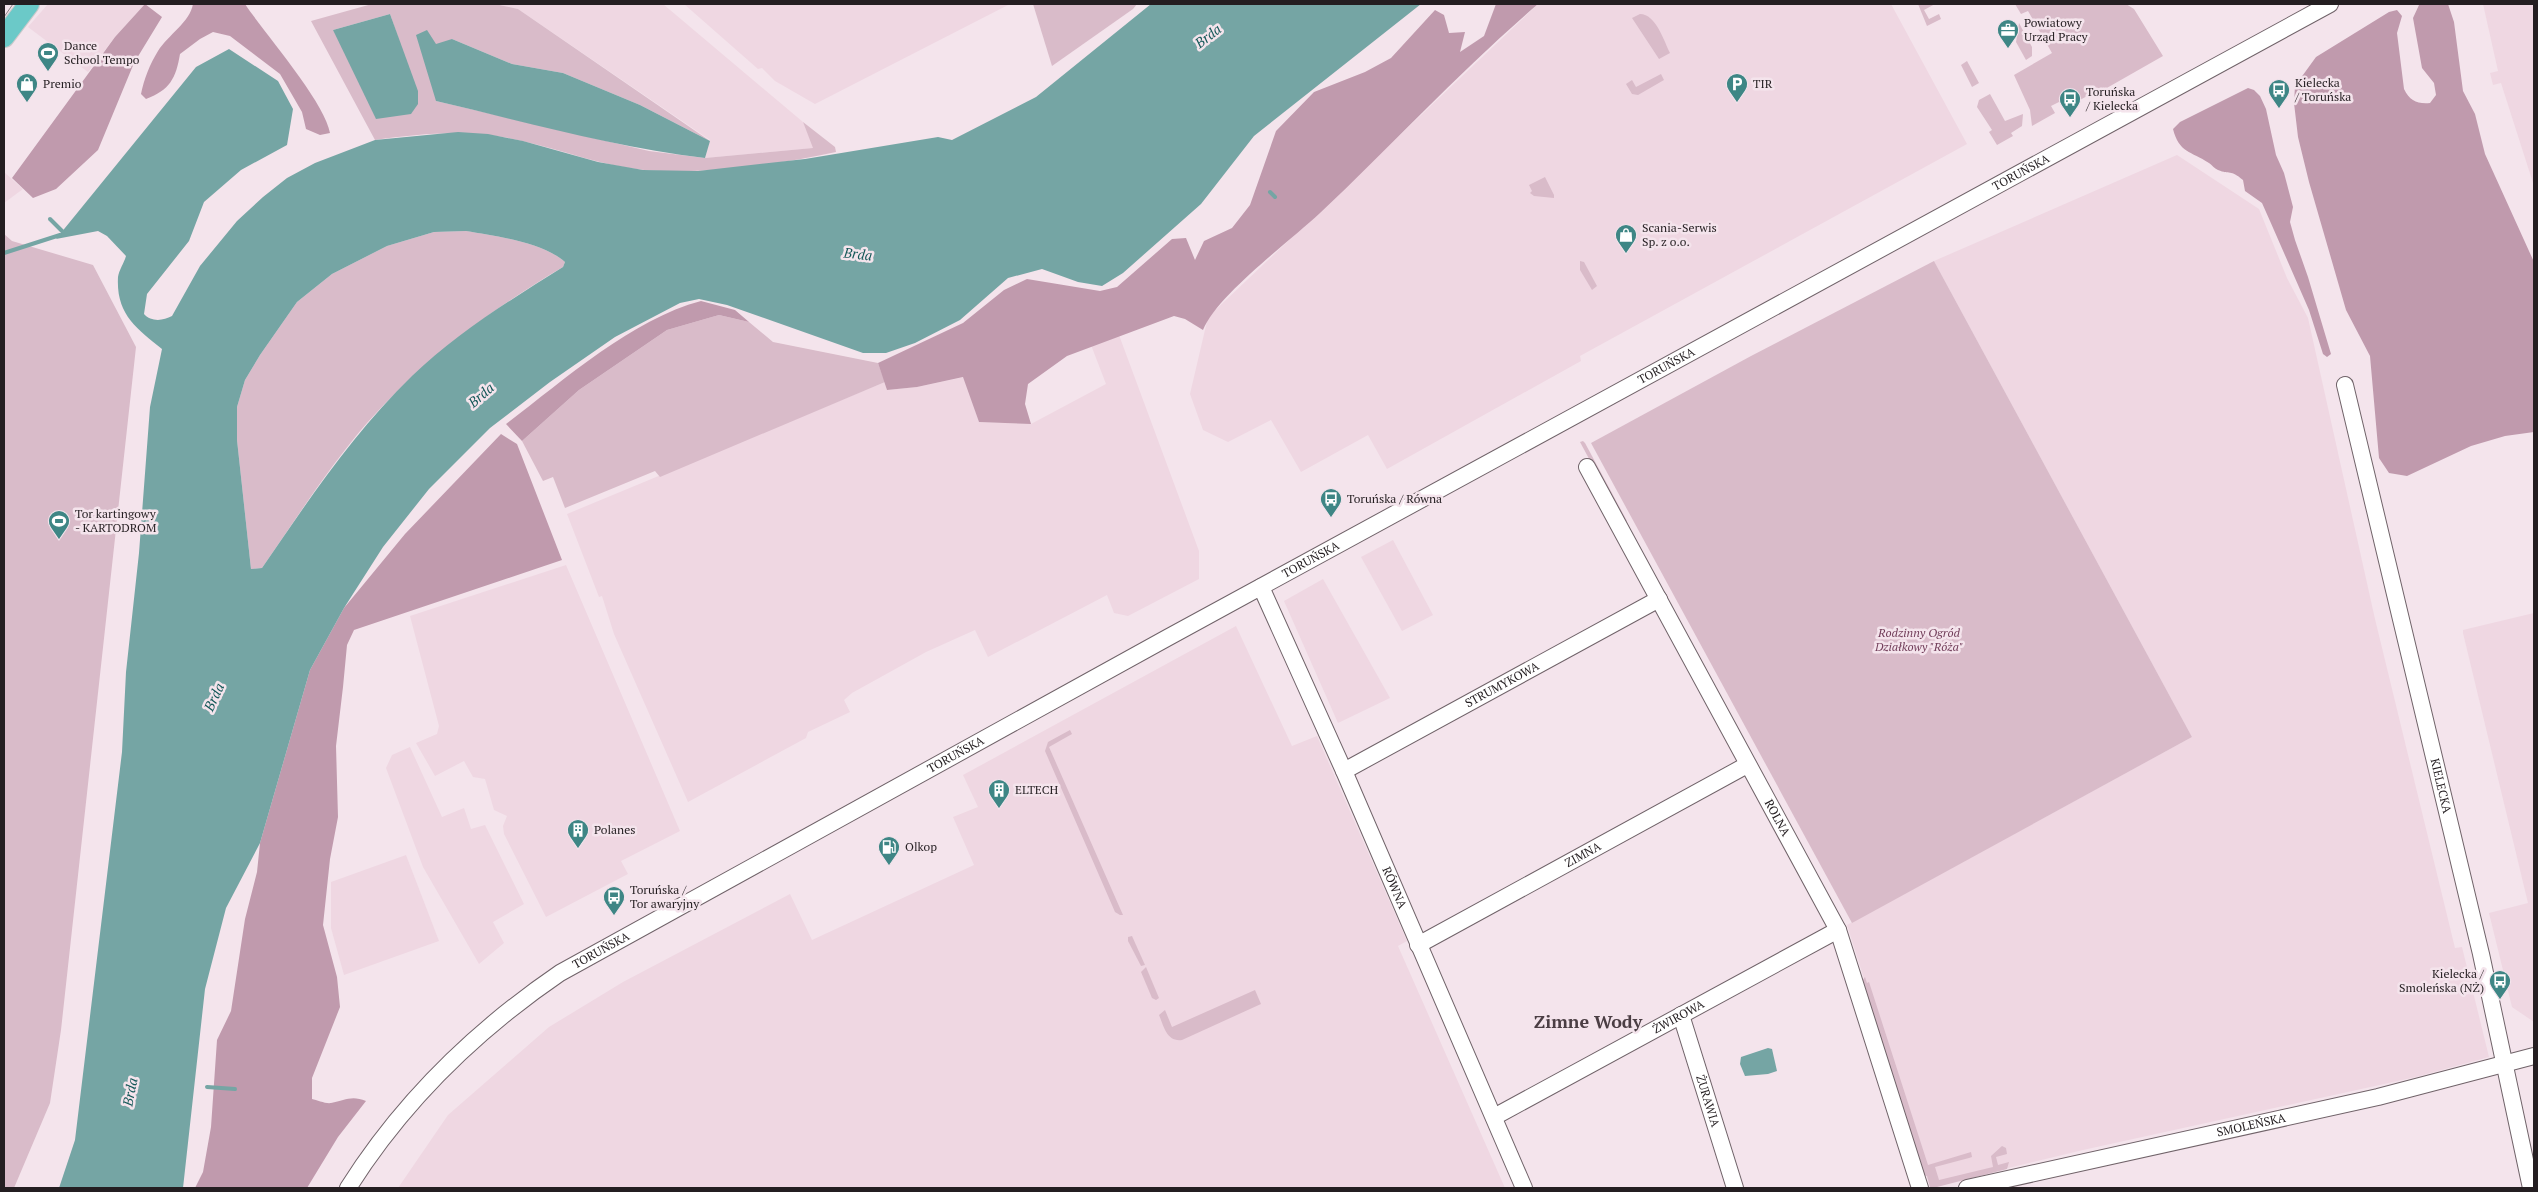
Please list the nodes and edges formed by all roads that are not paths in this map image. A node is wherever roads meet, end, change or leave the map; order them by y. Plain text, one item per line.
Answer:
1 (29, 4) edge
2 (2330, 4) edge
3 (4, 37) edge
4 (2345, 385) dead end
5 (1587, 467) dead end
6 (1261, 587) junction
7 (1659, 599) junction
8 (1747, 764) junction
9 (1344, 772) junction
10 (1838, 930) junction
11 (1418, 945) junction
12 (1681, 1015) junction
13 (2534, 1056) edge
14 (2504, 1065) junction
15 (1494, 1117) junction
16 (348, 1188) edge
17 (1524, 1188) edge
18 (1735, 1188) edge
19 (1920, 1188) edge
20 (1967, 1188) edge
21 (2531, 1188) edge

1 - 3 main road
2 - 6 street, TORUŃSKA
4 - 14 street, KIELECKA
5 - 7 street, ROLNA
6 - 9 street, RÓWNA
6 - 16 street, TORUŃSKA
7 - 8 street, ROLNA
7 - 9 street, STRUMYKOWA
8 - 10 street, ROLNA
8 - 11 street, ZIMNA
9 - 11 street, RÓWNA
10 - 12 street, ŻWIROWA
10 - 19 street, ROLNA
11 - 15 street, RÓWNA
12 - 15 street, ŻWIROWA
12 - 18 street, ŻURAWIA
13 - 14 street, SMOLEŃSKA
14 - 20 street, SMOLEŃSKA
14 - 21 street, KIELECKA
15 - 17 street, RÓWNA

